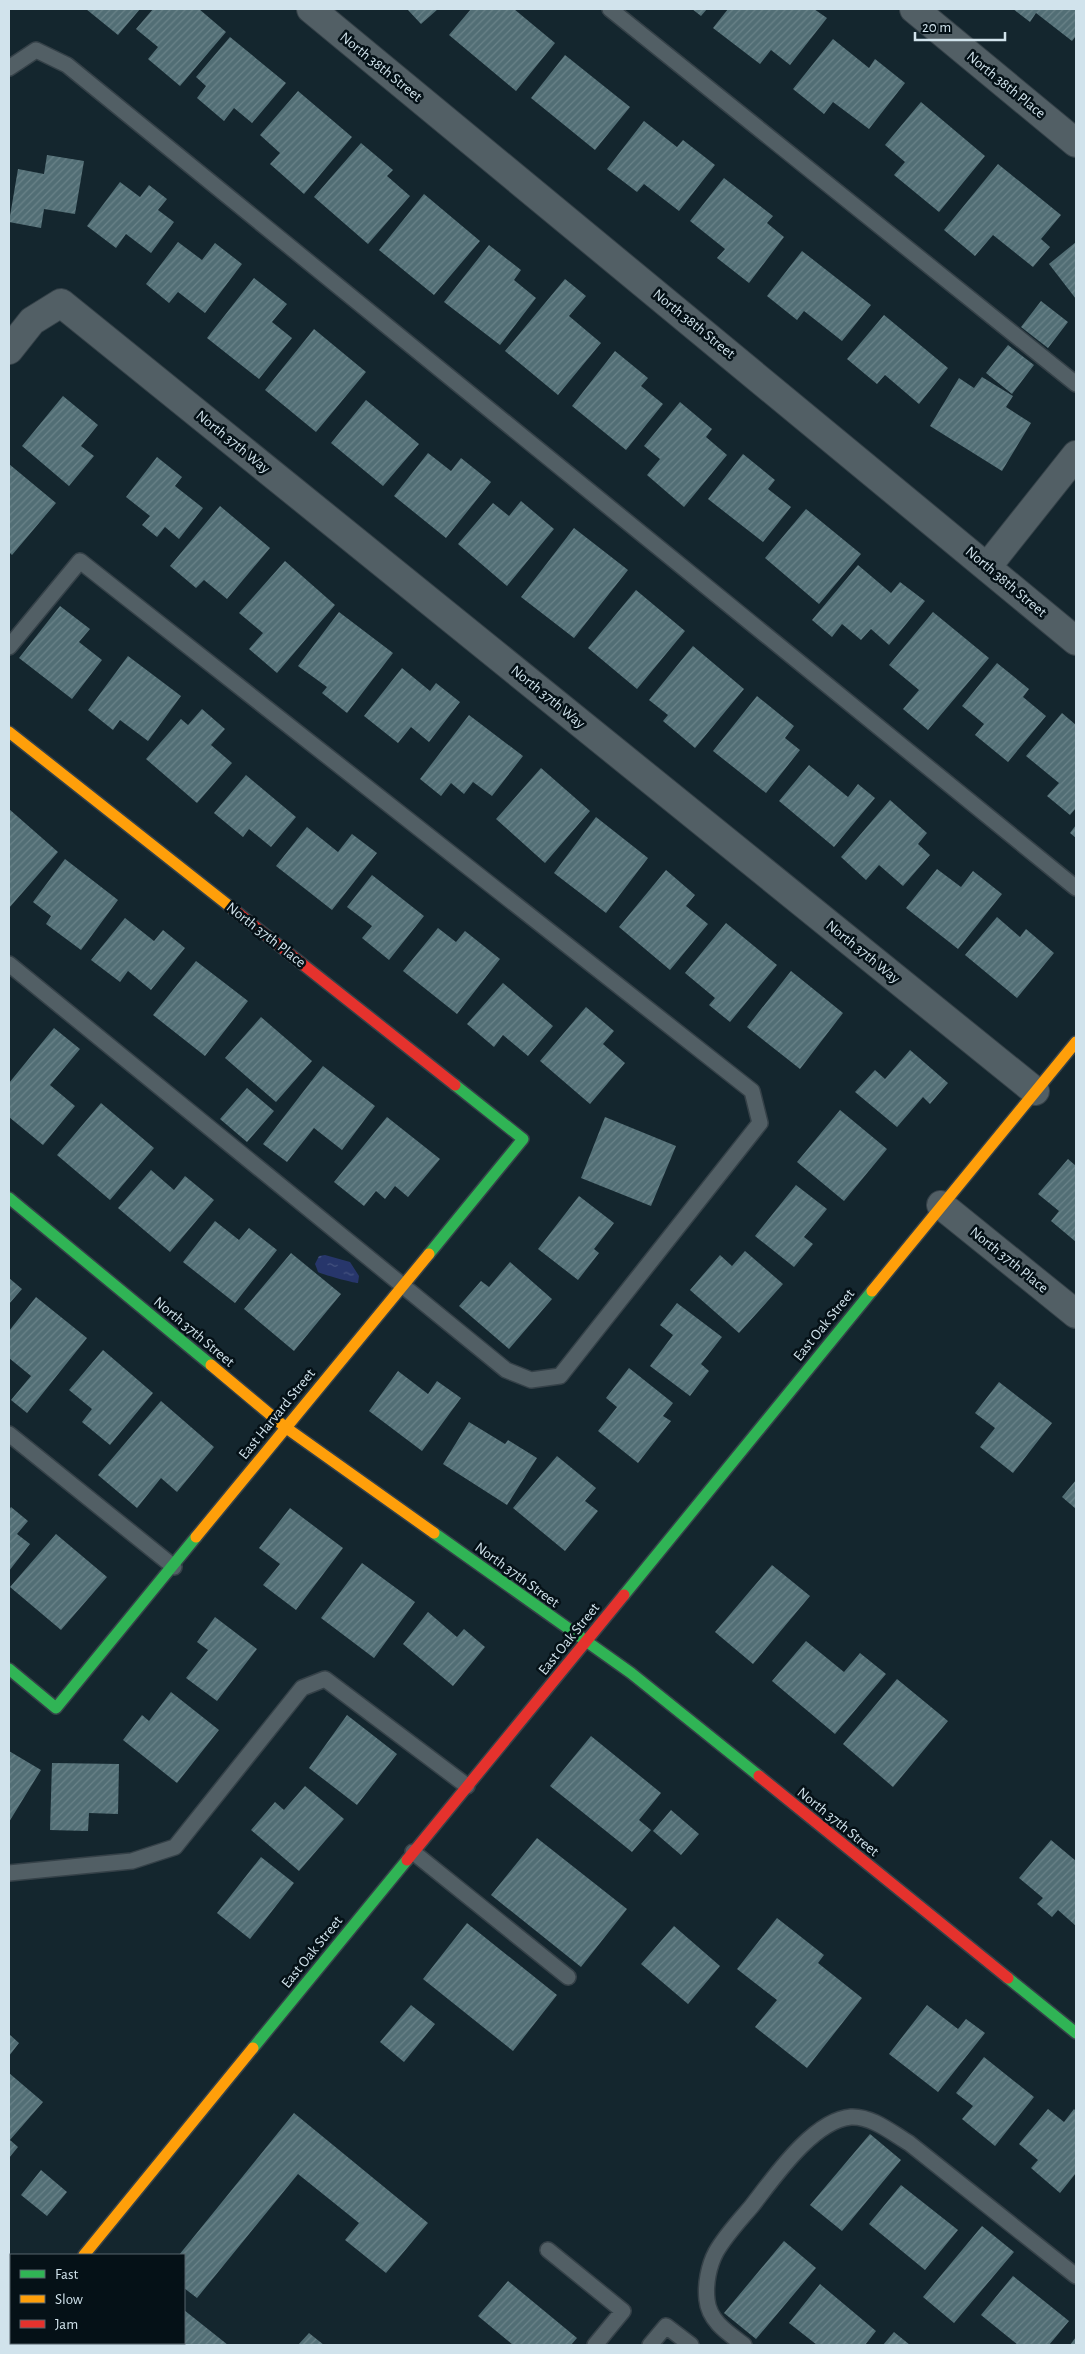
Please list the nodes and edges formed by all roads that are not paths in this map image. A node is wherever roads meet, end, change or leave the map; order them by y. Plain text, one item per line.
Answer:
1 (311, 9) edge
2 (610, 9) edge
3 (914, 9) edge
4 (9, 68) edge
5 (1076, 143) edge
6 (9, 350) edge
7 (1076, 384) edge
8 (1076, 455) edge
9 (987, 567) junction
10 (1076, 641) edge
11 (9, 646) edge
12 (9, 732) edge
13 (1076, 888) edge
14 (9, 964) edge
15 (1076, 1042) edge
16 (1035, 1091) junction
17 (523, 1139) joint
18 (9, 1198) edge
19 (941, 1205) junction
20 (402, 1285) junction
21 (1076, 1314) edge
22 (285, 1427) junction
23 (9, 1434) edge
24 (174, 1567) junction
25 (586, 1642) junction
26 (9, 1669) edge
27 (467, 1786) junction
28 (413, 1852) junction
29 (9, 1873) edge
30 (568, 1977) dead end
31 (1076, 2033) edge
32 (548, 2250) dead end
33 (85, 2254) edge
34 (1076, 2276) edge
35 (595, 2345) edge
36 (650, 2345) edge
37 (691, 2345) edge
38 (744, 2345) edge

1 - 9 street, North 38th Street
2 - 7 lane
3 - 5 street, North 38th Place
4 - 13 lane
6 - 16 street, North 37th Way
8 - 9 street
9 - 10 street, North 38th Street
11 - 20 lane
12 - 17 street, North 37th Place
14 - 20 lane
15 - 16 street, East Oak Street
16 - 19 street, East Oak Street
17 - 20 street, East Harvard Street
18 - 22 street, North 37th Street
19 - 21 street, North 37th Place
19 - 25 street, East Oak Street
20 - 22 street, East Harvard Street
22 - 24 street, East Harvard Street
22 - 25 street, North 37th Street
23 - 24 lane
24 - 26 street, East Harvard Street
25 - 27 street, East Oak Street
25 - 31 street, North 37th Street
27 - 28 street, East Oak Street
27 - 29 lane
28 - 30 lane
28 - 33 street, East Oak Street
32 - 35 lane
34 - 38 lane
36 - 37 lane

